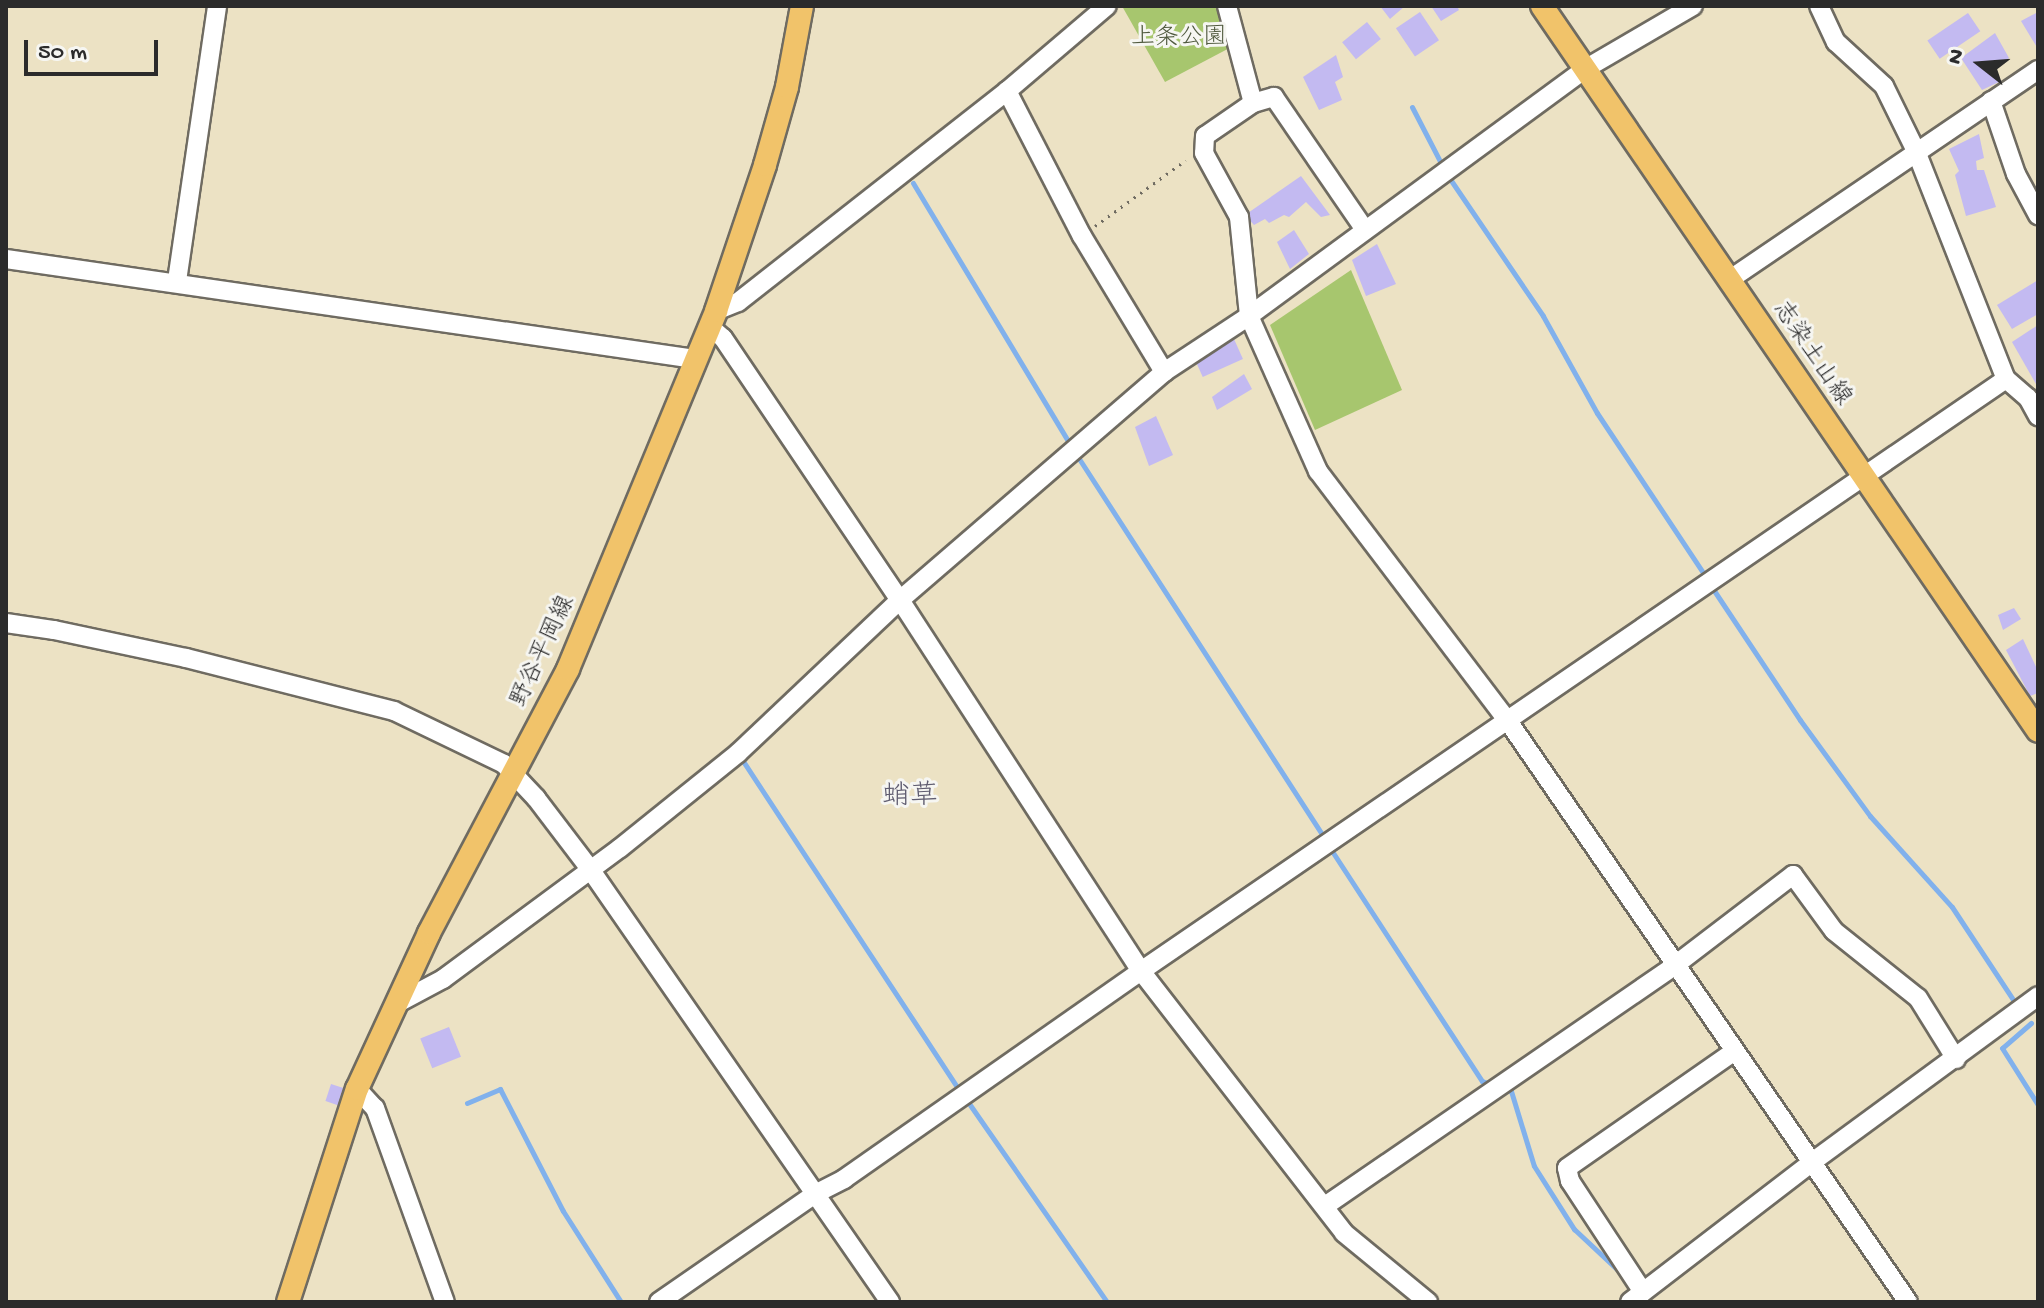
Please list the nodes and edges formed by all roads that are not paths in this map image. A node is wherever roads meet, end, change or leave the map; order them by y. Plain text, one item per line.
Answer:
1 (217, 6) edge
2 (802, 6) edge
3 (1107, 6) edge
4 (1227, 6) edge
5 (1542, 6) edge
6 (1693, 6) edge
7 (1819, 6) edge
8 (1585, 69) junction
9 (2038, 70) edge
10 (1007, 91) junction
11 (1991, 101) junction
12 (1253, 103) junction
13 (1916, 151) junction
14 (2038, 215) edge
15 (1365, 230) junction
16 (6, 259) edge
17 (1729, 280) junction
18 (177, 281) junction
19 (1249, 316) junction
20 (712, 318) junction
21 (695, 359) junction
22 (1164, 372) junction
23 (2006, 379) junction
24 (2038, 416) edge
25 (1862, 475) junction
26 (900, 600) junction
27 (6, 623) edge
28 (1508, 721) junction
29 (2038, 731) edge
30 (514, 776) junction
31 (590, 869) junction
32 (1674, 966) junction
33 (1141, 971) junction
34 (2038, 996) edge
35 (396, 1004) junction
36 (1733, 1052) junction
37 (1956, 1059) junction
38 (357, 1089) junction
39 (1811, 1163) junction
40 (815, 1194) junction
41 (1325, 1206) junction
42 (1637, 1297) edge
43 (288, 1302) edge
44 (445, 1302) edge
45 (659, 1302) edge
46 (890, 1302) edge
47 (1428, 1302) edge
48 (1908, 1302) edge

1 - 18 street
2 - 20 main road, 野谷平岡線
3 - 10 street
4 - 12 street
5 - 8 main road, 志染土山線
6 - 8 street
7 - 13 street
8 - 15 street
8 - 17 main road, 志染土山線
9 - 11 street
10 - 20 street
10 - 22 street
11 - 13 street
11 - 14 street
12 - 15 street
12 - 19 street
13 - 17 street
13 - 23 street
15 - 19 street
16 - 18 street
17 - 25 main road, 志染土山線
18 - 21 street
19 - 22 street
19 - 28 street
20 - 21 main road, 野谷平岡線
20 - 26 street
21 - 30 main road, 野谷平岡線
22 - 26 street
23 - 24 street
23 - 25 street
25 - 28 street
25 - 29 main road, 志染土山線
26 - 31 street
26 - 33 street
27 - 30 street
28 - 32 street
28 - 33 street
30 - 31 street
30 - 35 main road, 野谷平岡線
31 - 35 street
31 - 40 street
32 - 36 street
32 - 37 street
32 - 41 street
33 - 40 street
33 - 41 street
34 - 37 street
35 - 38 main road, 野谷平岡線
36 - 39 street
36 - 42 street
37 - 39 street
38 - 43 main road, 野谷平岡線
38 - 44 street
39 - 42 street
39 - 48 street
40 - 45 street
40 - 46 street
41 - 47 street

